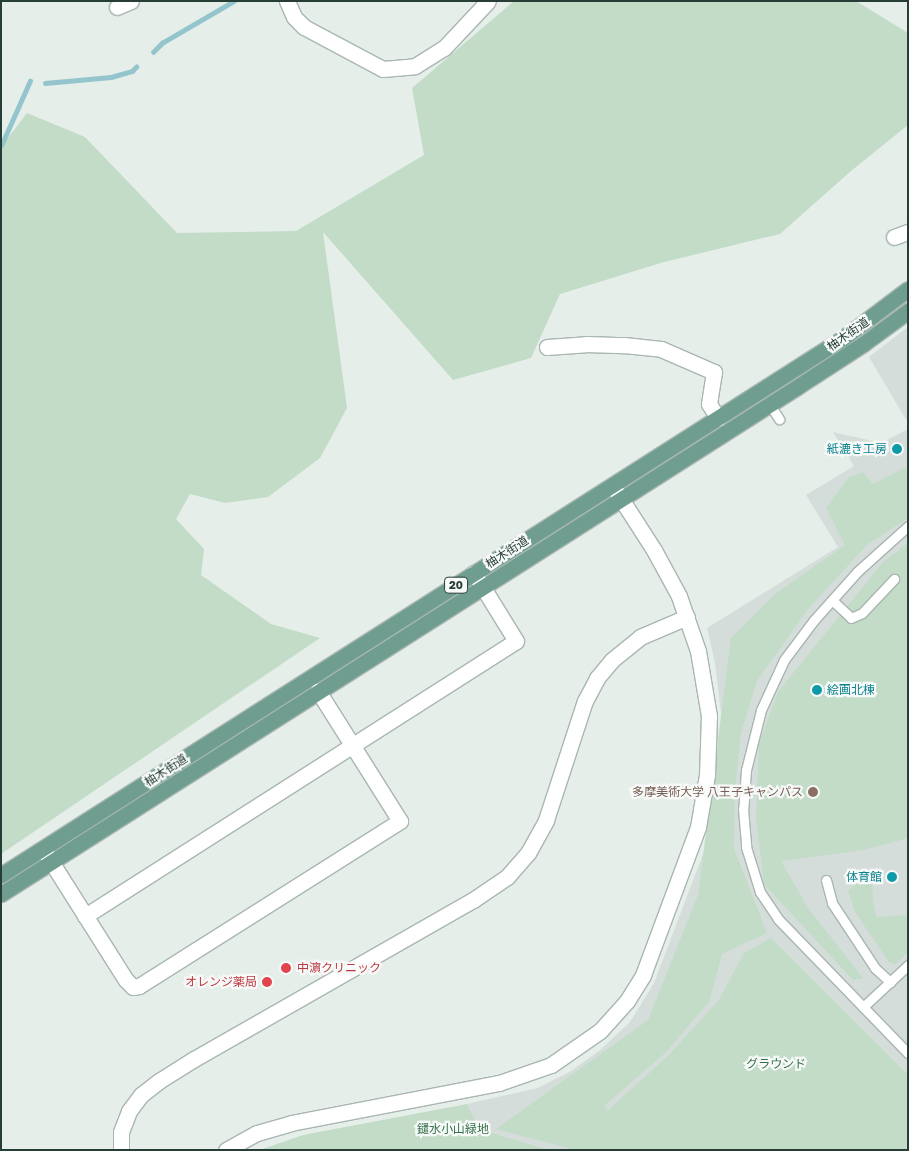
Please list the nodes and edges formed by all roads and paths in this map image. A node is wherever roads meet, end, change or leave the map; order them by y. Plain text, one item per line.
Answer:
1 (286, 1) edge
2 (488, 1) edge
3 (908, 289) edge
4 (908, 311) edge
5 (547, 347) dead end
6 (770, 405) junction
7 (718, 418) junction
8 (779, 419) dead end
9 (612, 485) junction
10 (621, 499) junction
11 (908, 526) edge
12 (474, 574) junction
13 (894, 579) dead end
14 (482, 587) junction
15 (832, 600) junction
16 (687, 617) junction
17 (318, 691) junction
18 (352, 744) junction
19 (42, 848) junction
20 (51, 862) junction
21 (1, 875) edge
22 (826, 880) dead end
23 (1, 894) edge
24 (85, 916) junction
25 (908, 966) edge
26 (890, 982) junction
27 (864, 1007) junction
28 (908, 1053) edge
29 (121, 1150) edge
30 (226, 1150) edge

1 - 2 street
3 - 7 main road, 柚木街道 / 20
4 - 6 main road, 柚木街道 / 20
5 - 7 street
6 - 8 lane
6 - 10 main road, 柚木街道 / 20
7 - 9 main road, 柚木街道 / 20
9 - 10 street
9 - 12 main road, 柚木街道 / 20
10 - 14 main road, 柚木街道 / 20
10 - 16 street
11 - 15 lane
12 - 14 street
12 - 19 main road, 柚木街道 / 20
13 - 15 lane
14 - 17 main road, 柚木街道 / 20
14 - 18 street
15 - 27 lane
16 - 29 street
16 - 30 street
17 - 18 street
17 - 20 main road, 柚木街道 / 20
18 - 24 street
18 - 24 street
19 - 20 street
19 - 21 main road, 柚木街道 / 20
20 - 23 main road, 柚木街道 / 20
20 - 24 street
22 - 26 lane
25 - 26 lane
26 - 27 lane
27 - 28 lane

